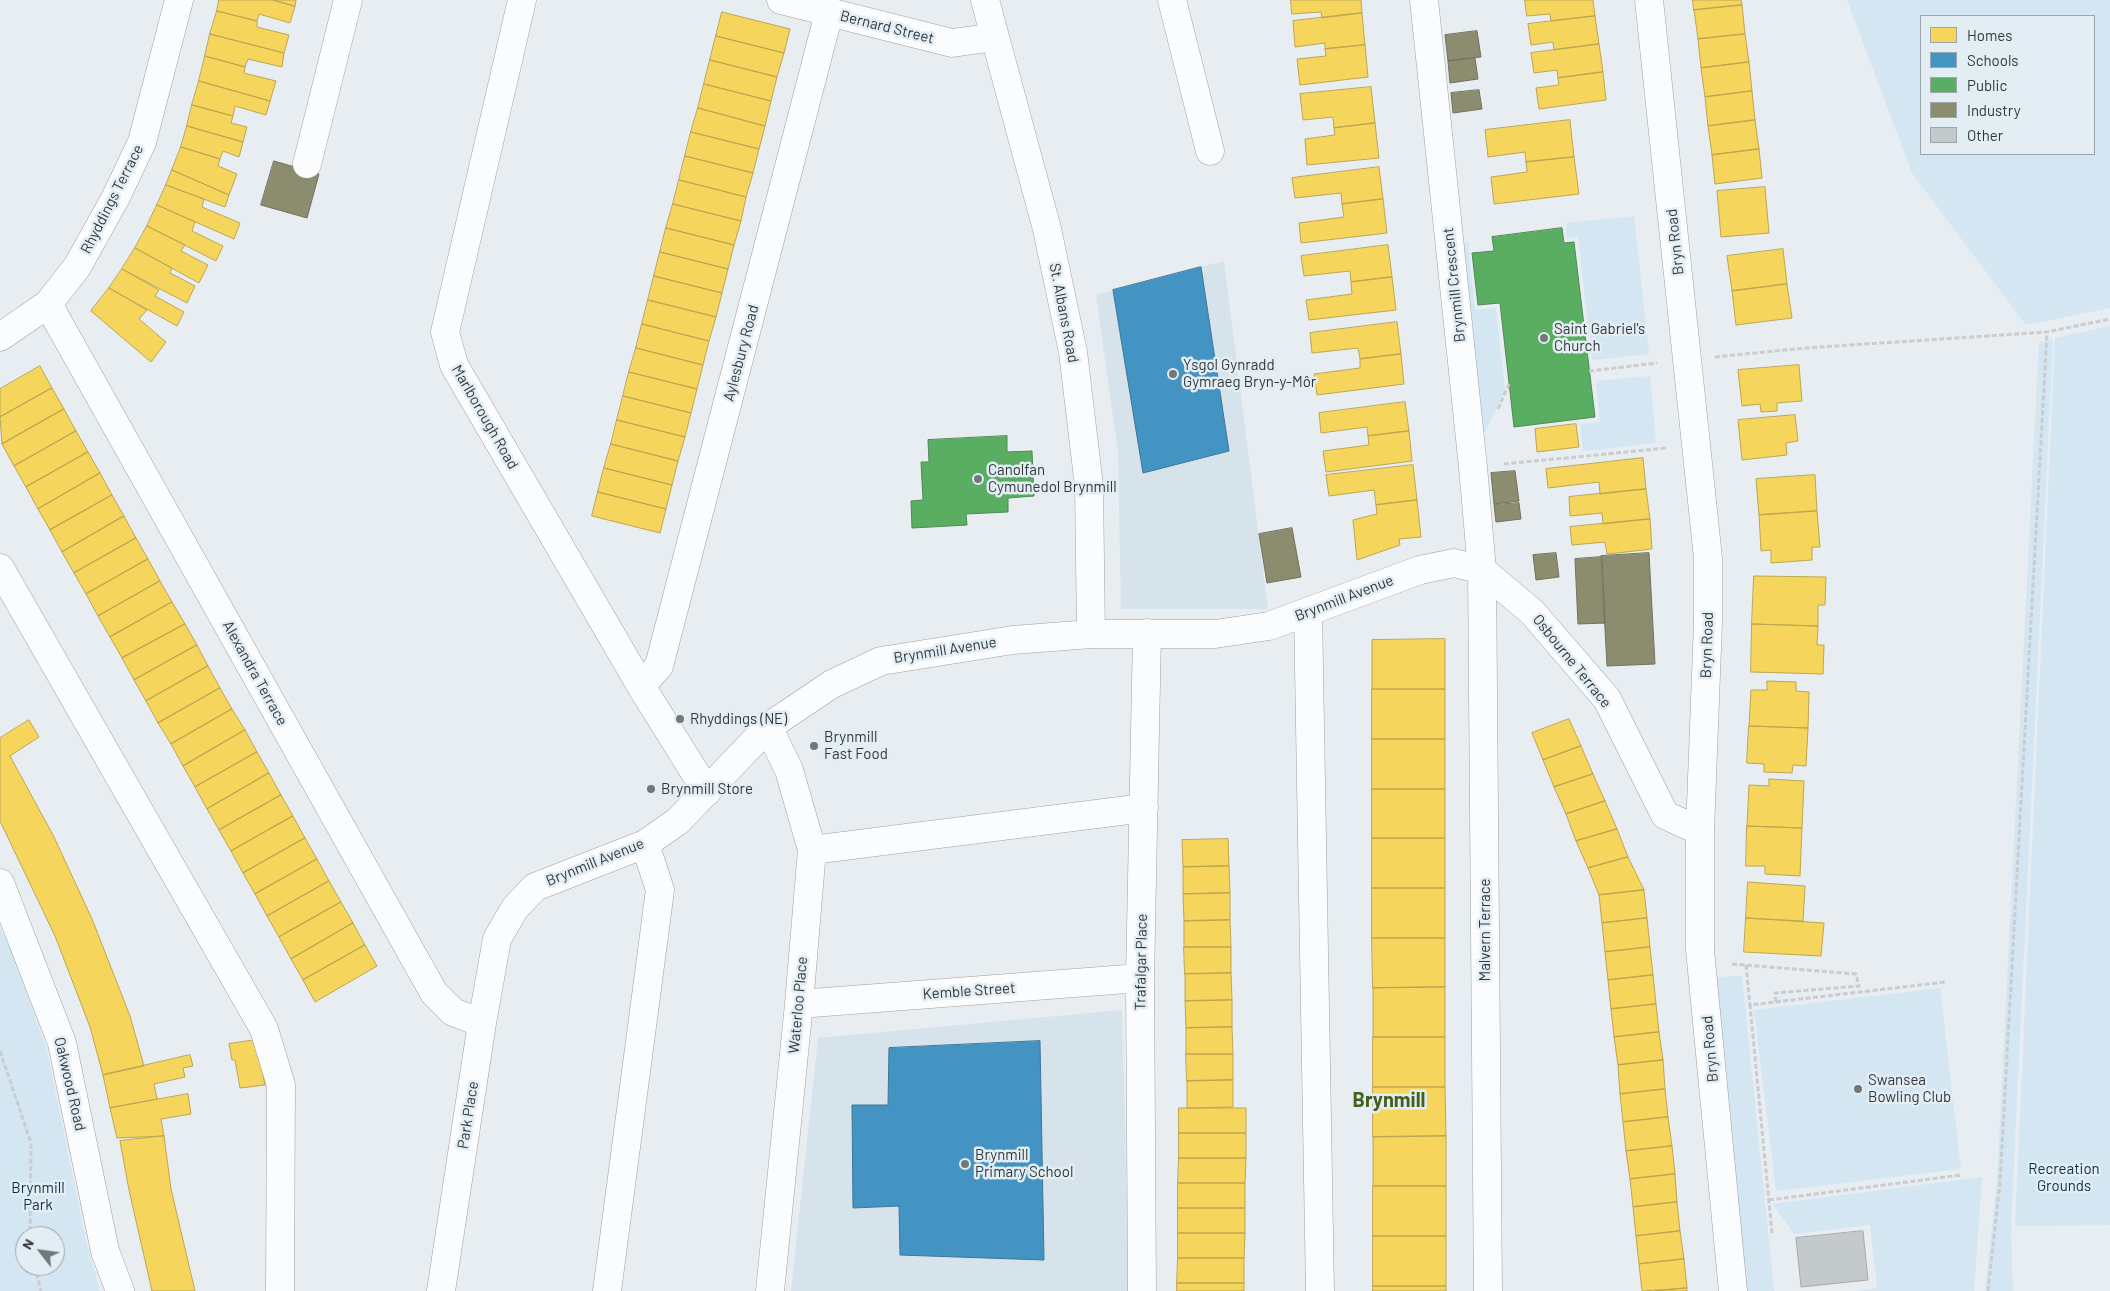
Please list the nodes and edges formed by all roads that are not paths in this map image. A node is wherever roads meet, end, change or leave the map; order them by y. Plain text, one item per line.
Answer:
1 (178, 0) edge
2 (348, 0) edge
3 (522, 0) edge
4 (781, 0) edge
5 (985, 0) edge
6 (1172, 0) edge
7 (1424, 0) edge
8 (1649, 0) edge
9 (829, 13) junction
10 (994, 37) junction
11 (1210, 151) dead end
12 (307, 164) dead end
13 (48, 304) junction
14 (0, 337) edge
15 (0, 568) edge
16 (1482, 570) junction
17 (1308, 612) junction
18 (1147, 633) junction
19 (1091, 634) junction
20 (641, 686) junction
21 (768, 727) junction
22 (707, 792) junction
23 (1144, 808) junction
24 (1700, 831) junction
25 (645, 844) junction
26 (812, 850) junction
27 (0, 883) edge
28 (497, 939) joint
29 (1140, 978) junction
30 (799, 1004) junction
31 (482, 1023) junction
32 (120, 1291) edge
33 (280, 1291) edge
34 (441, 1291) edge
35 (607, 1291) edge
36 (770, 1291) edge
37 (1142, 1291) edge
38 (1320, 1291) edge
39 (1488, 1291) edge
40 (1733, 1291) edge

1 - 13 street, Rhyddings Terrace
2 - 12 street
3 - 20 street, Marlborough Road
4 - 9 street, Bernard Street
5 - 10 street, St. Albans Road
6 - 11 street
7 - 16 street, Brynmill Crescent
8 - 24 street, Bryn Road
9 - 10 street, Bernard Street
9 - 20 street, Aylesbury Road
10 - 19 street, St. Albans Road
13 - 14 street, Rhyddings Terrace
13 - 31 street, Alexandra Terrace
15 - 33 street
16 - 17 street, Brynmill Avenue
16 - 24 street, Osbourne Terrace
16 - 39 street, Malvern Terrace
17 - 18 street, Brynmill Avenue
17 - 38 street
18 - 19 street, Brynmill Avenue
18 - 23 street, Trafalgar Place
19 - 21 street, Brynmill Avenue
20 - 22 street, Marlborough Road
21 - 22 street, Brynmill Avenue
21 - 26 street, Waterloo Place
22 - 25 street, Brynmill Avenue
23 - 26 street
23 - 29 street, Trafalgar Place
24 - 40 street, Bryn Road
25 - 28 street, Brynmill Avenue
25 - 35 street
26 - 30 street, Waterloo Place
27 - 32 street, Oakwood Road
28 - 31 street, Park Place
29 - 30 street, Kemble Street
29 - 37 street, Trafalgar Place
30 - 36 street, Waterloo Place
31 - 34 street, Park Place

